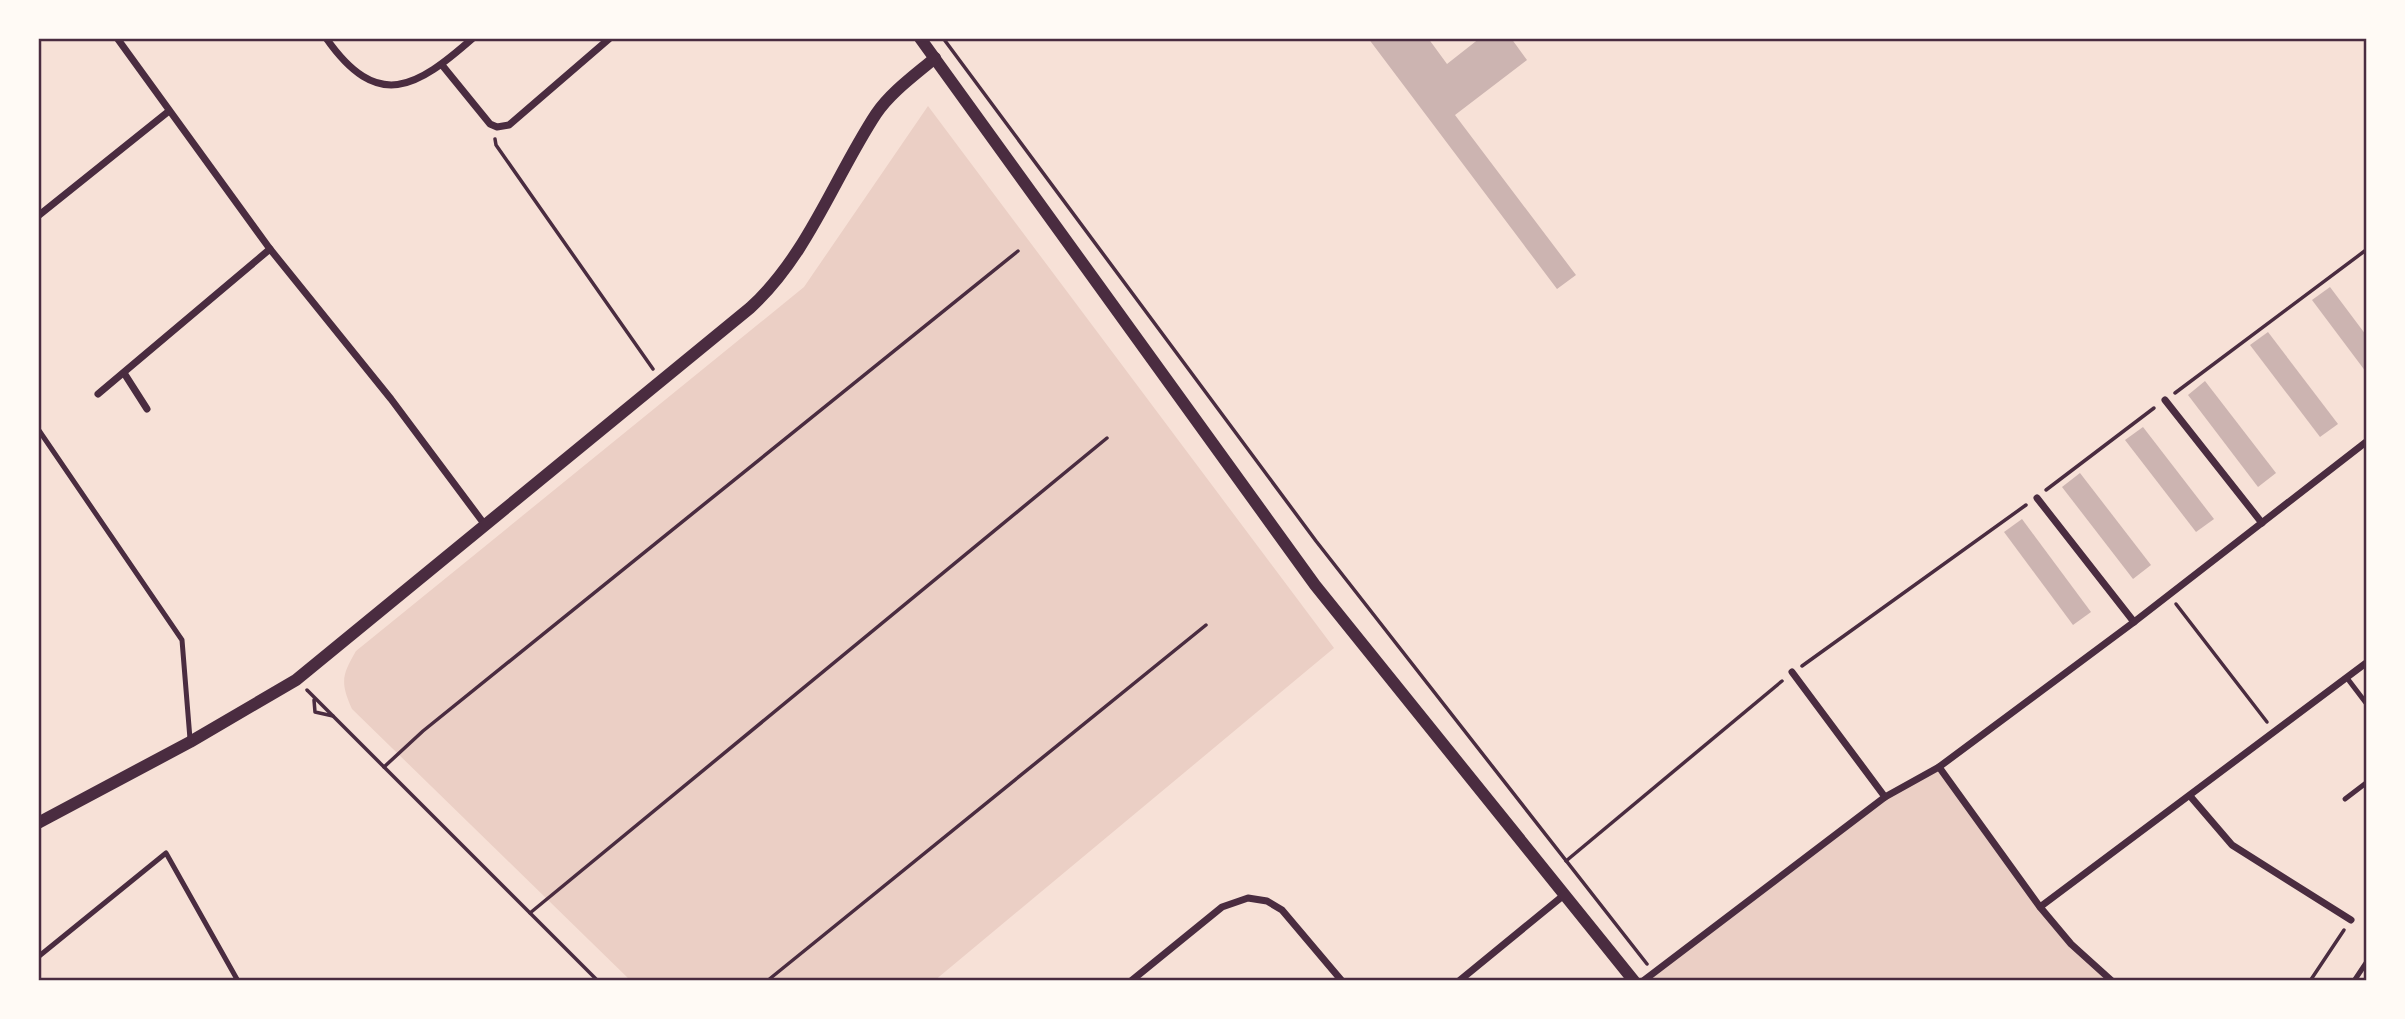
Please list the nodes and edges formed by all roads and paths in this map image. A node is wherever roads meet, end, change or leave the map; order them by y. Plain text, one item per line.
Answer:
1 (117, 38) edge
2 (326, 38) edge
3 (473, 38) edge
4 (610, 38) edge
5 (920, 38) edge
6 (943, 38) edge
7 (935, 58) junction
8 (442, 65) junction
9 (169, 111) junction
10 (490, 124) junction
11 (38, 216) edge
12 (270, 249) junction
13 (2367, 250) edge
14 (1018, 251) dead end
15 (124, 373) junction
16 (661, 381) junction
17 (98, 394) dead end
18 (2165, 400) junction
19 (147, 409) dead end
20 (38, 429) edge
21 (1107, 438) dead end
22 (2367, 442) edge
23 (2037, 498) junction
24 (2262, 523) junction
25 (485, 525) junction
26 (2169, 595) junction
27 (2134, 622) junction
28 (1206, 625) dead end
29 (2367, 663) edge
30 (1792, 672) junction
31 (2347, 678) junction
32 (296, 680) junction
33 (314, 698) junction
34 (2367, 703) edge
35 (333, 716) junction
36 (2275, 732) junction
37 (190, 742) junction
38 (384, 767) junction
39 (1939, 767) junction
40 (2367, 783) edge
41 (2190, 796) junction
42 (1885, 797) junction
43 (2346, 799) dead end
44 (40, 819) edge
45 (1566, 861) junction
46 (1564, 895) junction
47 (2040, 907) junction
48 (530, 913) junction
49 (2351, 920) joint
50 (38, 957) edge
51 (2367, 963) edge
52 (1654, 973) junction
53 (238, 981) edge
54 (598, 981) edge
55 (767, 981) edge
56 (1131, 981) edge
57 (1342, 981) edge
58 (1459, 981) edge
59 (1634, 981) edge
60 (1643, 981) edge
61 (2112, 981) edge
62 (2310, 981) edge
63 (2354, 981) edge

1 - 9 street
2 - 8 street
3 - 8 street
4 - 10 street
5 - 7 street
6 - 45 path
7 - 16 street
7 - 46 street
8 - 10 street
9 - 11 street
9 - 12 street
10 - 16 path
12 - 15 street
12 - 25 street
13 - 18 path
14 - 38 path
15 - 17 street
15 - 19 street
16 - 25 street
18 - 23 path
18 - 24 street
20 - 37 lane
21 - 48 path
22 - 24 street
23 - 27 street
23 - 30 path
24 - 26 street
25 - 32 street
26 - 27 street
26 - 36 path
27 - 39 street
28 - 55 path
29 - 31 street
30 - 42 street
30 - 45 path
31 - 34 lane
31 - 36 street
32 - 33 path
32 - 37 street
33 - 35 path
33 - 35 path
35 - 38 path
36 - 41 street
37 - 44 street
38 - 48 path
39 - 42 street
39 - 47 street
40 - 43 lane
41 - 47 street
41 - 49 street
42 - 52 street
45 - 52 path
46 - 58 street
46 - 59 street
47 - 61 street
48 - 54 path
49 - 62 path
50 - 53 lane
51 - 63 lane
52 - 60 street
56 - 57 street

